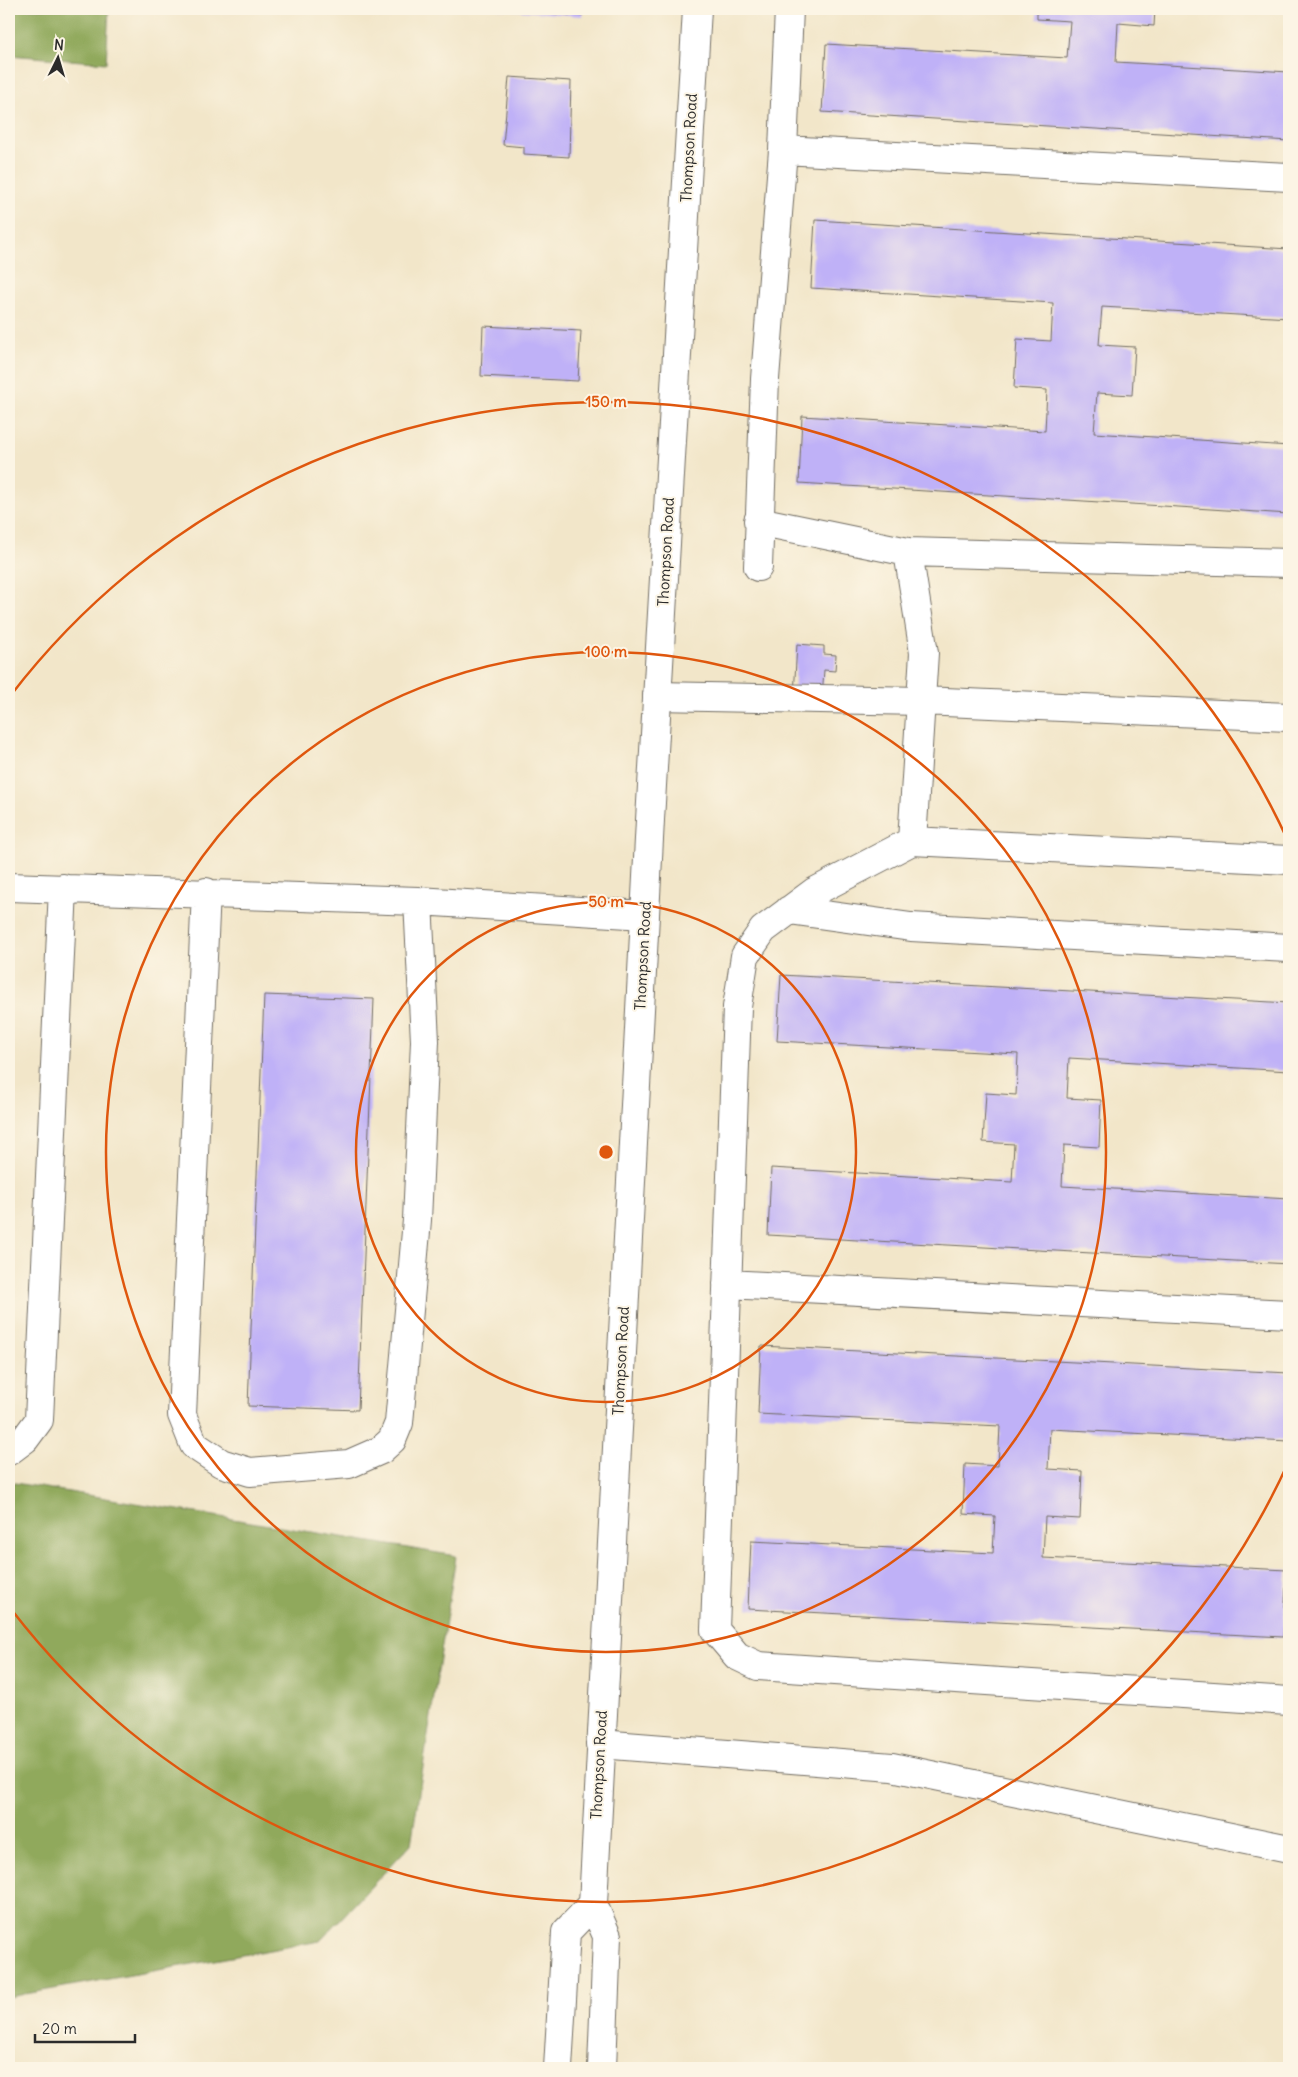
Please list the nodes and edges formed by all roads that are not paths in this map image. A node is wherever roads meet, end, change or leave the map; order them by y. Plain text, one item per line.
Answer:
1 (697, 9) edge
2 (789, 9) edge
3 (783, 150) junction
4 (1289, 177) edge
5 (758, 521) junction
6 (908, 552) junction
7 (1289, 562) edge
8 (758, 567) dead end
9 (658, 696) junction
10 (922, 702) junction
11 (1289, 717) edge
12 (912, 841) junction
13 (1289, 860) edge
14 (9, 887) edge
15 (62, 888) junction
16 (206, 892) junction
17 (418, 901) junction
18 (789, 910) junction
19 (645, 915) junction
20 (1289, 948) edge
21 (727, 1284) junction
22 (1289, 1314) edge
23 (9, 1451) edge
24 (1289, 1701) edge
25 (600, 1744) junction
26 (1289, 1849) edge
27 (593, 1904) junction
28 (558, 2068) edge
29 (602, 2068) edge

1 - 9 main road, Thompson Road
2 - 3 main road
3 - 4 main road
3 - 5 main road
5 - 6 main road
5 - 8 main road
6 - 7 main road
6 - 10 main road
9 - 10 main road
9 - 19 main road, Thompson Road
10 - 11 main road
10 - 12 main road
12 - 13 main road
12 - 18 main road
14 - 15 main road
15 - 16 main road
15 - 23 main road
16 - 17 main road
16 - 17 main road
17 - 19 main road
18 - 20 main road
18 - 21 main road
19 - 25 main road, Thompson Road
21 - 22 main road
21 - 24 main road
25 - 26 main road
25 - 27 main road, Thompson Road
27 - 28 main road
27 - 29 main road, Thompson Road

